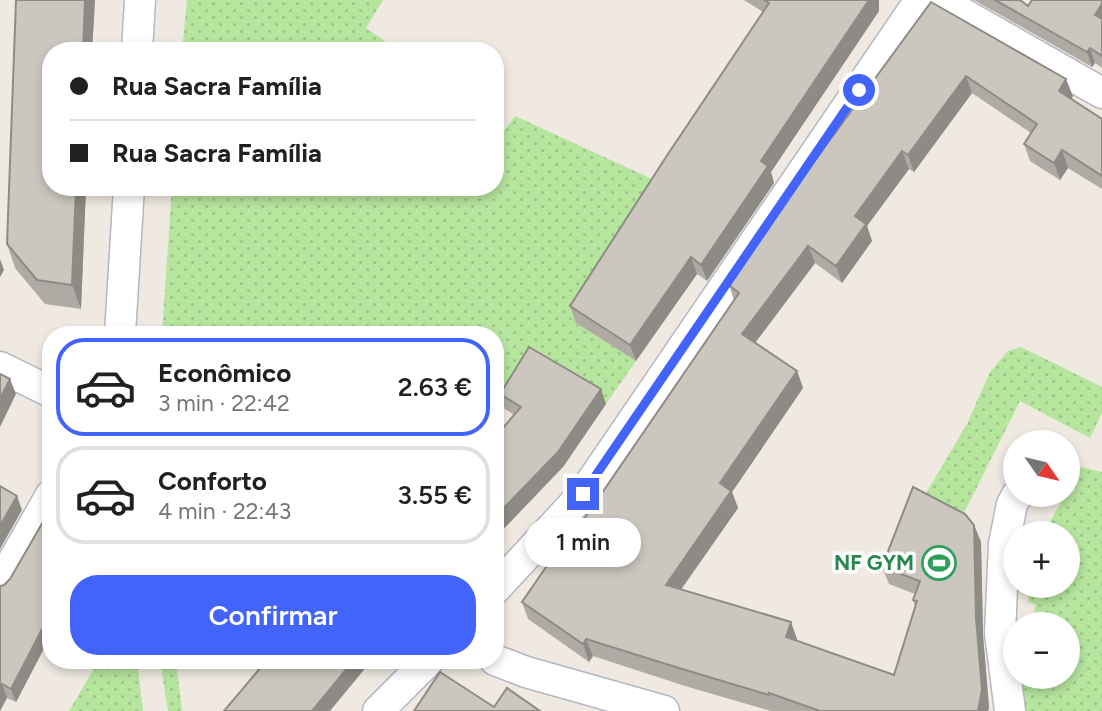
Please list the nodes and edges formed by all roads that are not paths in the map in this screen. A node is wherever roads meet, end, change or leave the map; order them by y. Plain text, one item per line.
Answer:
1 (140, 0) edge
2 (920, 0) edge
3 (939, 0) edge
4 (138, 42) edge
5 (1102, 93) edge
6 (128, 196) edge
7 (120, 326) edge
8 (0, 367) edge
9 (42, 388) edge
10 (1011, 508) edge
11 (42, 511) edge
12 (504, 579) edge
13 (0, 584) edge
14 (504, 663) edge
15 (420, 669) edge
16 (378, 711) edge
17 (664, 711) edge
18 (1010, 711) edge

1 - 4 street
2 - 12 street
3 - 5 street
6 - 7 street
8 - 9 street
10 - 18 street
11 - 13 street
14 - 17 street
15 - 16 street

